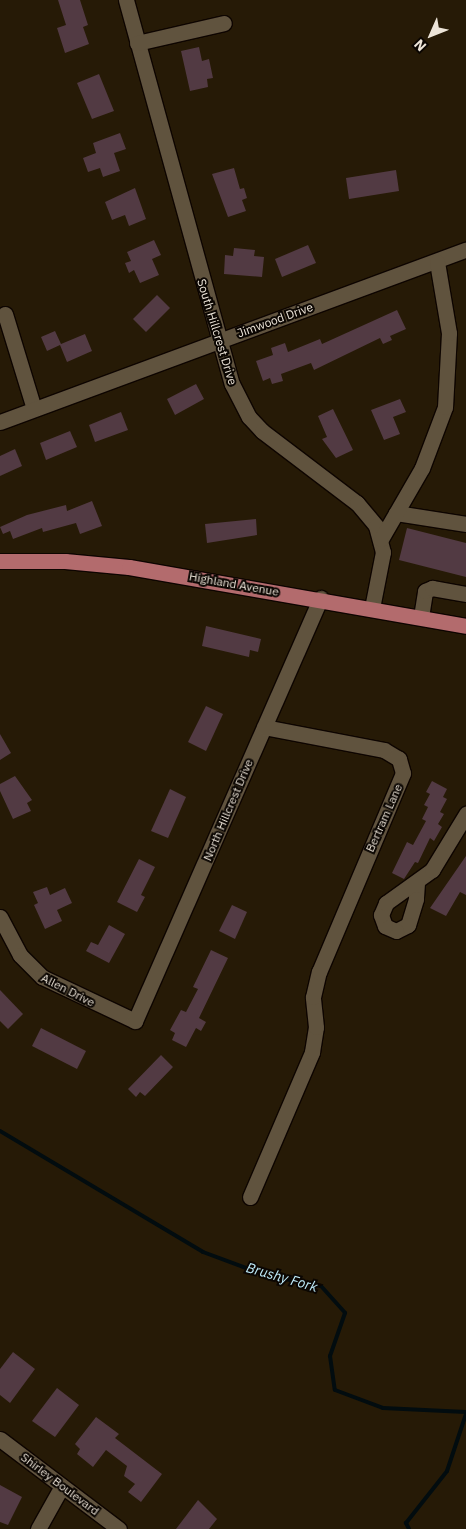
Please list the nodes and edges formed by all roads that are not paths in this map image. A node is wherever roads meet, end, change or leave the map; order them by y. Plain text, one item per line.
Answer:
1 (126, 0) edge
2 (224, 23) dead end
3 (137, 44) junction
4 (466, 250) edge
5 (437, 262) junction
6 (5, 314) dead end
7 (218, 341) junction
8 (34, 409) junction
9 (0, 422) edge
10 (396, 513) junction
11 (466, 524) edge
12 (381, 539) junction
13 (0, 561) edge
14 (466, 594) edge
15 (321, 598) junction
16 (372, 608) junction
17 (421, 617) junction
18 (466, 626) edge
19 (264, 727) junction
20 (466, 814) edge
21 (417, 883) dead end
22 (0, 917) edge
23 (135, 1021) joint
24 (250, 1197) dead end
25 (0, 1439) edge
26 (62, 1486) junction
27 (38, 1529) edge
28 (119, 1529) edge

1 - 3 street, South Hillcrest Drive
2 - 3 street
3 - 7 street, South Hillcrest Drive
4 - 5 street, Jimwood Drive
5 - 7 street, Jimwood Drive
5 - 10 street
6 - 8 street
7 - 8 street, Jimwood Drive
7 - 12 street, South Hillcrest Drive
8 - 9 street, Jimwood Drive
10 - 11 street
10 - 12 street
12 - 16 street, South Hillcrest Drive
13 - 15 main road, Highland Avenue
14 - 17 street
15 - 16 main road, Highland Avenue
15 - 19 street, North Hillcrest Drive
16 - 17 main road, Highland Avenue
17 - 18 main road, Highland Avenue
19 - 23 street, North Hillcrest Drive
19 - 24 street, Bertram Lane
20 - 21 street
22 - 23 street, Allen Drive
25 - 26 street, Shirley Boulevard
26 - 27 street
26 - 28 street, Shirley Boulevard

